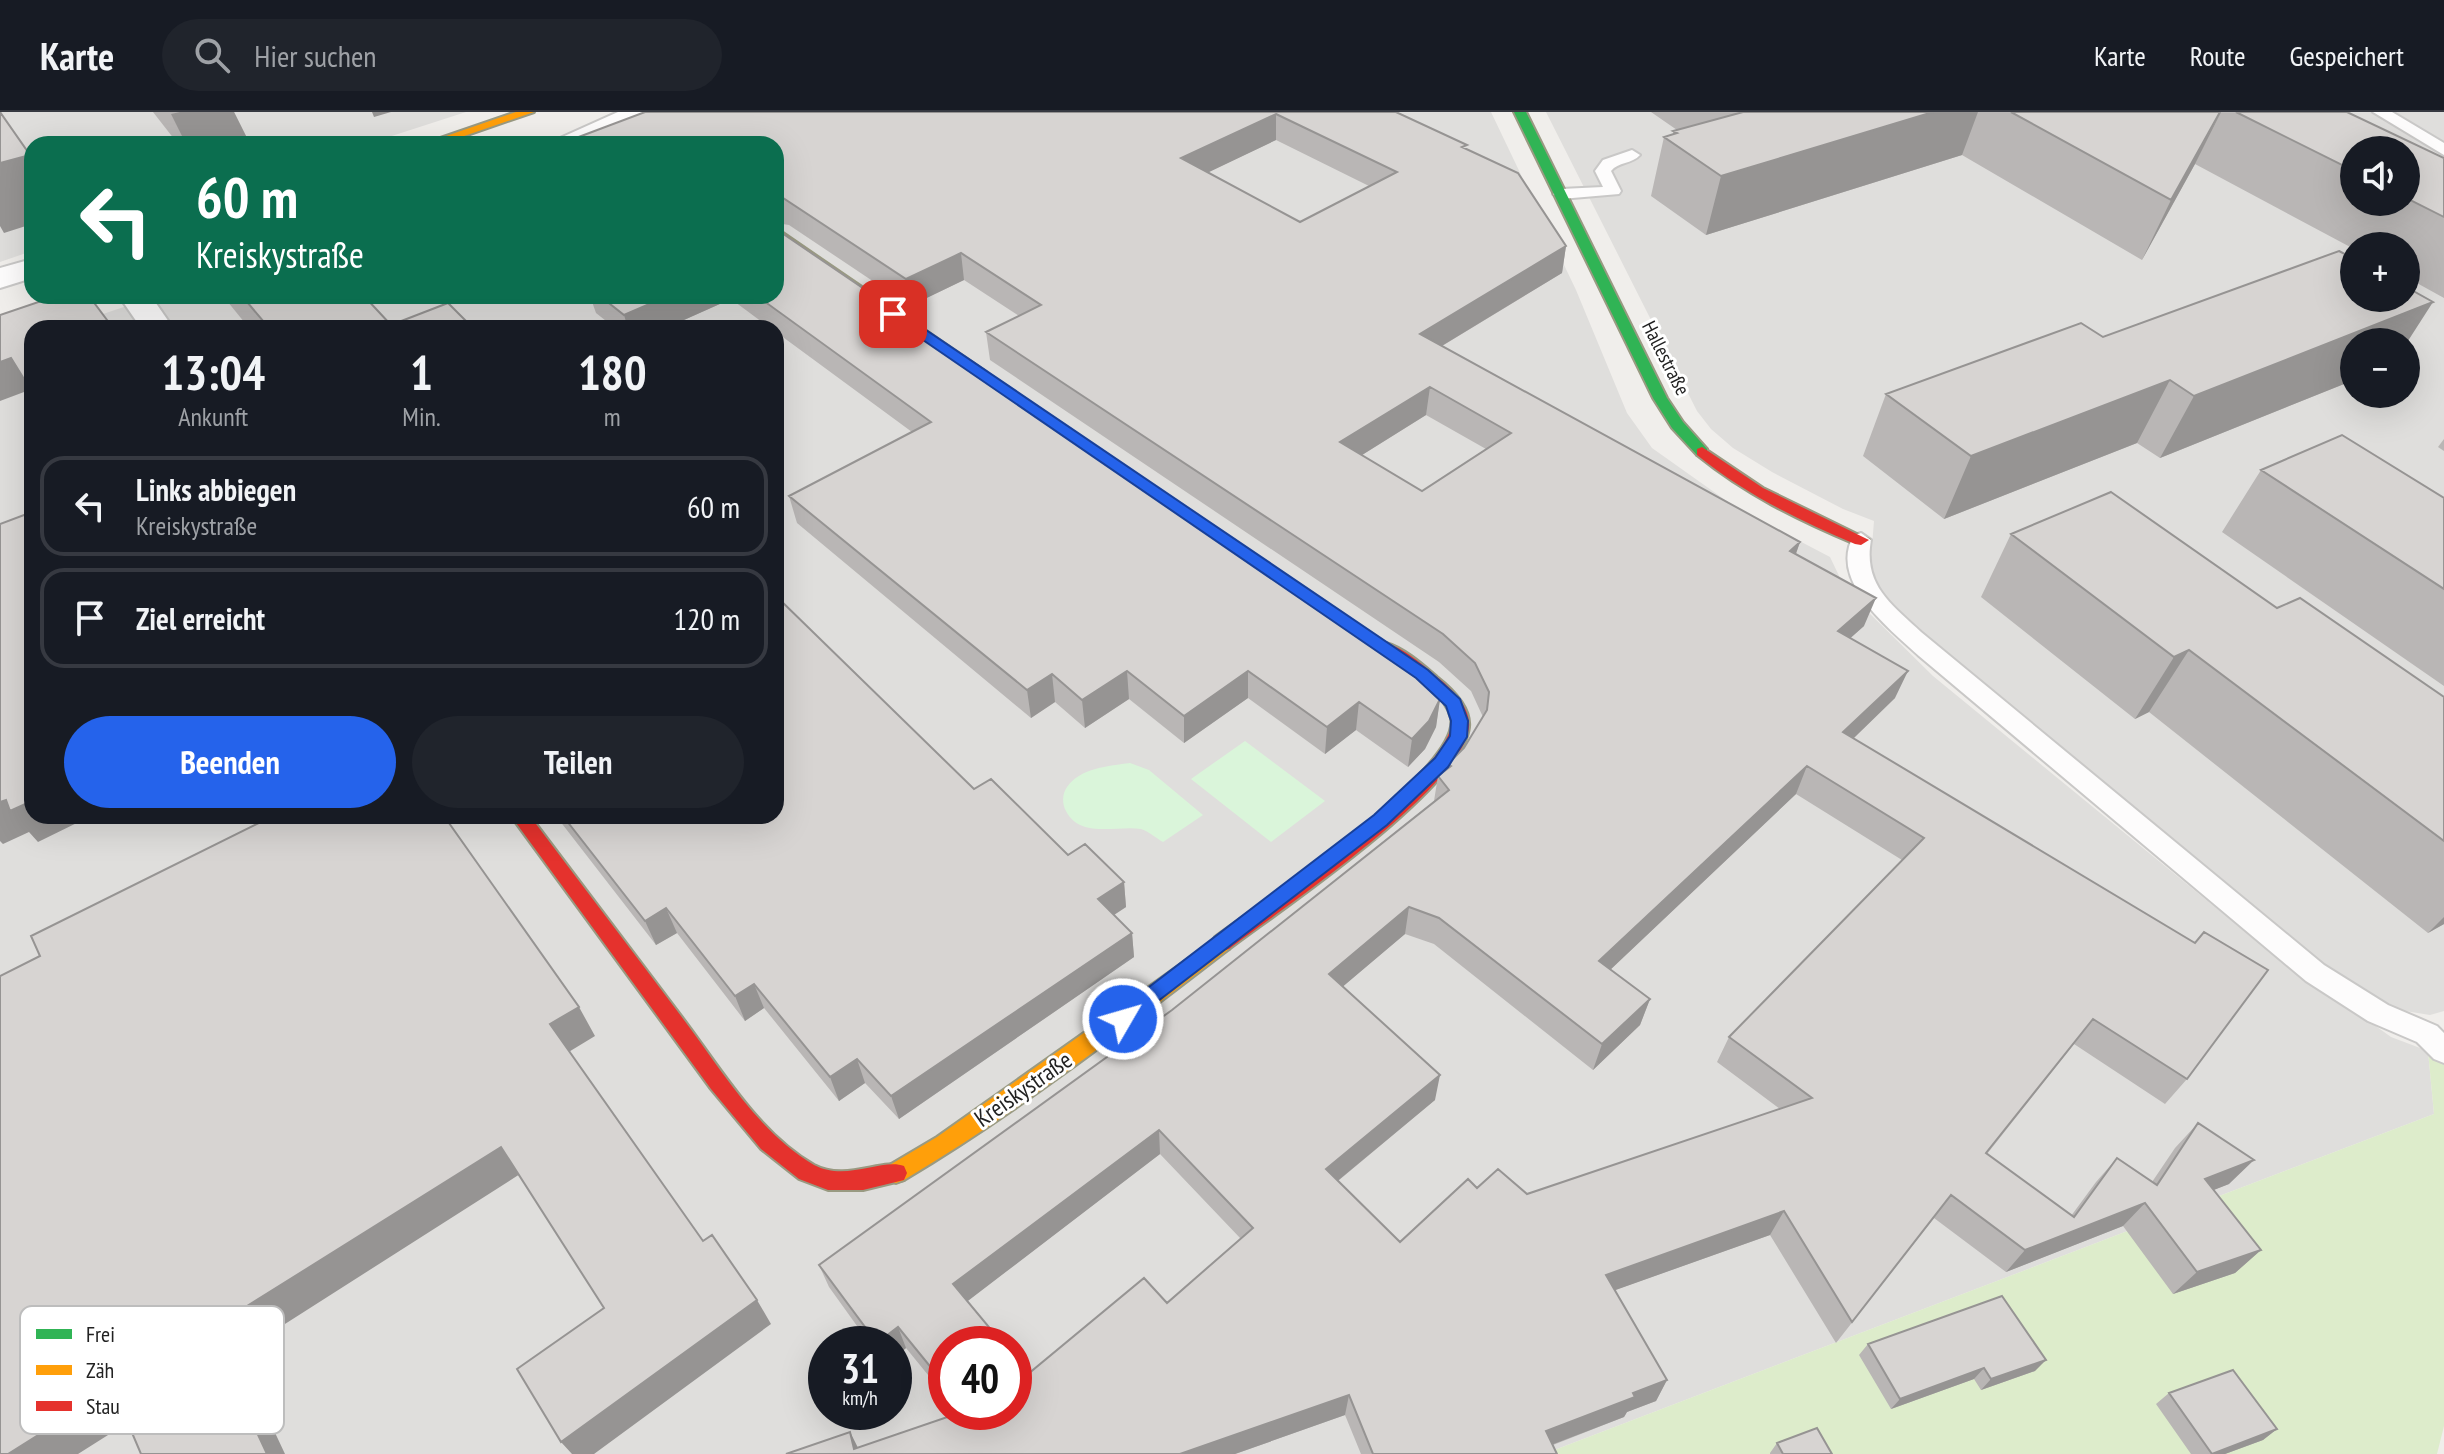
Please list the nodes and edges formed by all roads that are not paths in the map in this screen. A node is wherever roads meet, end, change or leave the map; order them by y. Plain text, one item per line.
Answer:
1 (528, 112) edge
2 (1520, 112) edge
3 (2381, 112) edge
4 (628, 118) edge
5 (454, 136) edge
6 (588, 136) edge
7 (638, 136) edge
8 (2444, 150) edge
9 (1632, 155) dead end
10 (1561, 194) junction
11 (784, 239) edge
12 (24, 270) edge
13 (0, 278) edge
14 (994, 382) edge
15 (1861, 540) joint
16 (1374, 641) edge
17 (526, 824) edge
18 (2438, 1039) edge

1 - 5 street
2 - 10 street, Hallestraße
3 - 8 lane
4 - 6 street
4 - 7 street
9 - 10 lane
10 - 15 street, Hallestraße
11 - 14 street
12 - 13 street
15 - 18 lane
16 - 17 street, Kreiskystraße

